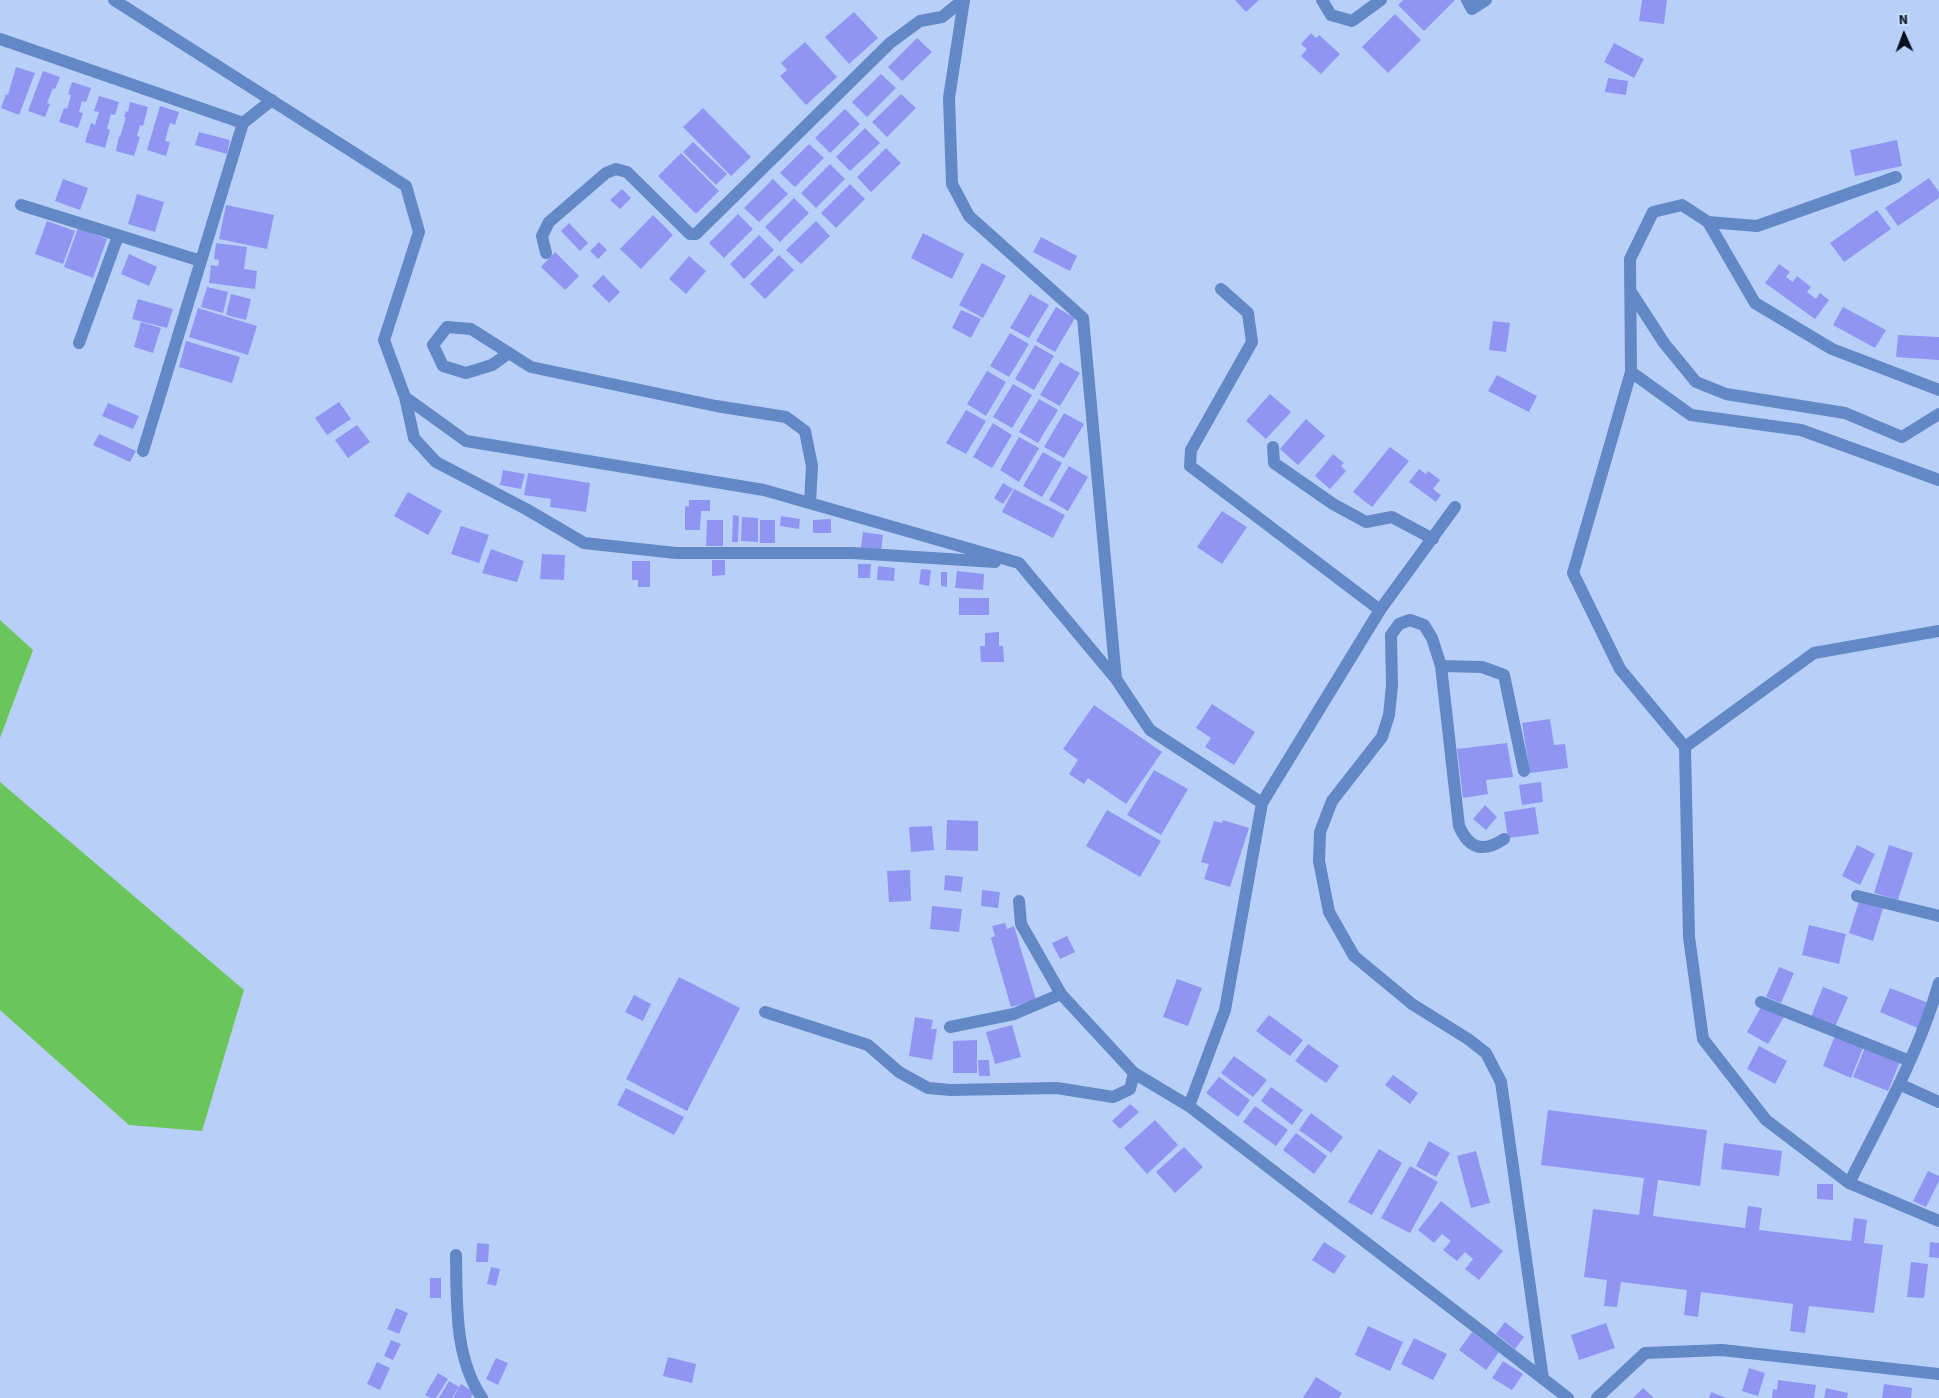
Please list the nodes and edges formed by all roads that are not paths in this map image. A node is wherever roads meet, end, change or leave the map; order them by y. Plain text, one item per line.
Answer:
1 (114, 0) edge
2 (964, 0) edge
3 (1322, 0) edge
4 (1381, 0) edge
5 (1467, 0) edge
6 (1486, 0) edge
7 (0, 39) edge
8 (272, 100) junction
9 (243, 123) junction
10 (1896, 177) dead end
11 (21, 205) dead end
12 (1708, 222) junction
13 (118, 236) junction
14 (546, 253) dead end
15 (201, 261) junction
16 (1221, 288) dead end
17 (1631, 292) junction
18 (79, 343) dead end
19 (509, 353) junction
20 (1631, 372) junction
21 (1939, 390) edge
22 (405, 397) junction
23 (1939, 414) edge
24 (1273, 447) dead end
25 (143, 451) dead end
26 (1939, 480) edge
27 (810, 503) junction
28 (1455, 508) dead end
29 (1433, 539) junction
30 (1019, 563) junction
31 (1380, 610) junction
32 (1939, 631) edge
33 (1440, 666) junction
34 (1116, 679) junction
35 (1685, 747) junction
36 (1524, 771) dead end
37 (1262, 803) junction
38 (1504, 839) dead end
39 (1857, 896) dead end
40 (1019, 901) dead end
41 (1939, 916) edge
42 (1939, 983) edge
43 (1061, 994) junction
44 (1761, 1002) dead end
45 (765, 1012) dead end
46 (1934, 1018) edge
47 (950, 1027) dead end
48 (1910, 1061) junction
49 (1134, 1073) junction
50 (1899, 1084) junction
51 (1939, 1102) edge
52 (1189, 1106) junction
53 (1849, 1183) junction
54 (1939, 1221) edge
55 (456, 1255) dead end
56 (1939, 1374) edge
57 (1543, 1379) junction
58 (482, 1398) edge
59 (1568, 1398) edge
60 (1597, 1398) edge

1 - 8 street
2 - 14 street
2 - 34 street
3 - 4 street
5 - 6 street
7 - 9 street
8 - 9 street
8 - 22 street
9 - 15 street
10 - 12 street
11 - 13 street
12 - 17 street
12 - 21 street
13 - 15 street
13 - 18 street
15 - 25 street
16 - 31 street
17 - 20 street
17 - 23 street
19 - 19 street
19 - 27 street
20 - 26 street
20 - 35 street
22 - 27 street
22 - 30 street
24 - 29 street
27 - 30 street
28 - 29 street
29 - 31 street
30 - 34 street
31 - 37 street
32 - 35 street
33 - 36 street
33 - 38 street
33 - 57 street
34 - 37 street
35 - 53 street
37 - 52 street
39 - 41 street
40 - 43 street
42 - 46 street
43 - 47 street
43 - 49 street
44 - 48 street
45 - 49 street
46 - 48 street
48 - 50 street
49 - 52 street
50 - 51 street
50 - 53 street
52 - 57 street
53 - 54 street
55 - 58 street
56 - 60 street
57 - 59 street

